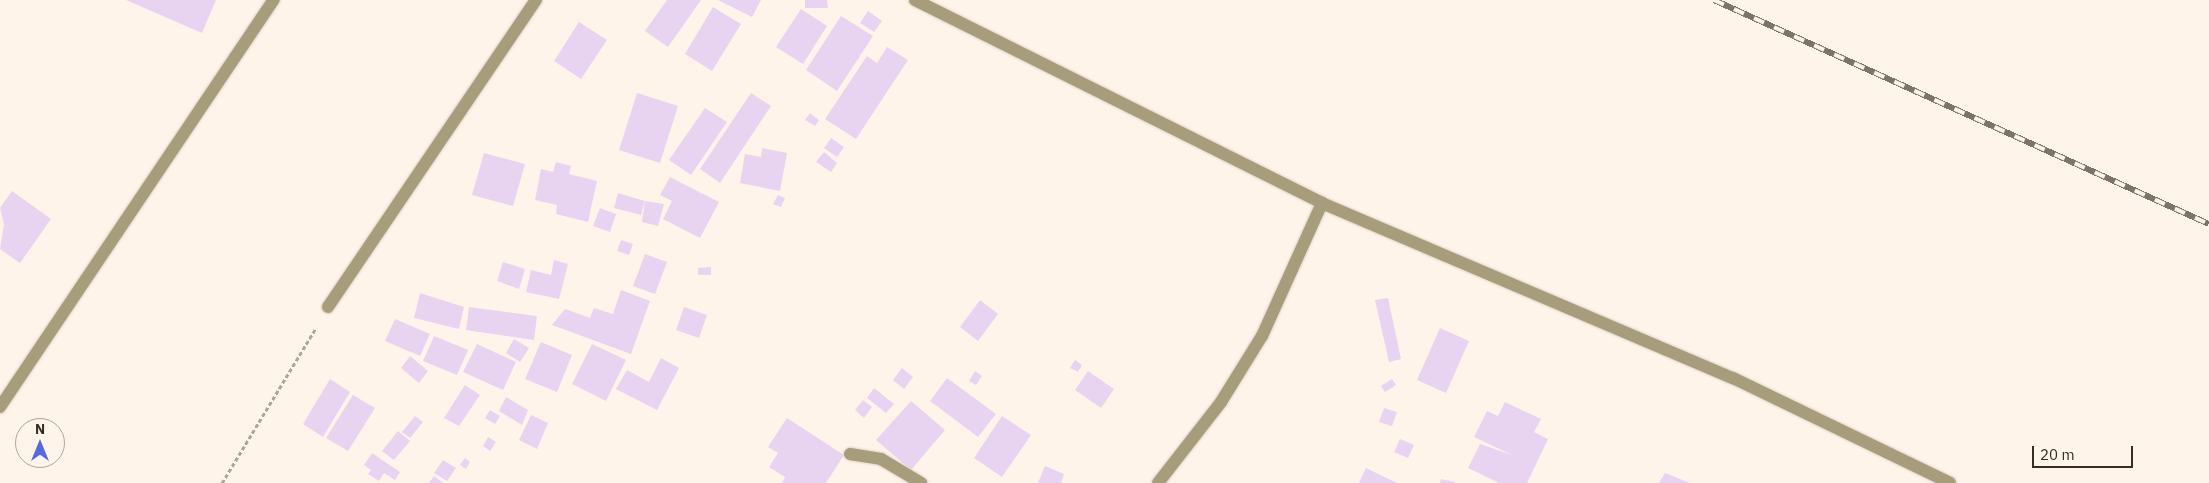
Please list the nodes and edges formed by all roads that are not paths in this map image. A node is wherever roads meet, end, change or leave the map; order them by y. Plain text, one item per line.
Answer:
1 (274, 0) edge
2 (536, 0) edge
3 (915, 0) edge
4 (1322, 203) junction
5 (328, 307) road end
6 (0, 407) edge
7 (850, 454) dead end
8 (921, 483) edge
9 (1158, 483) edge
10 (1950, 483) edge

1 - 6 street
2 - 5 street
3 - 4 street
4 - 9 street
4 - 10 street
7 - 8 street

